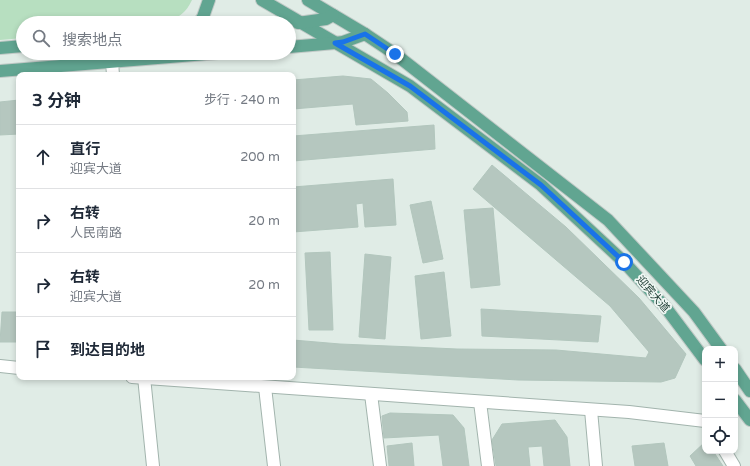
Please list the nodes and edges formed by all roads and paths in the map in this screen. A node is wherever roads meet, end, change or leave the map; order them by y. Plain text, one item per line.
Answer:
1 (209, 0) edge
2 (262, 0) edge
3 (308, 0) edge
4 (333, 15) junction
5 (203, 16) edge
6 (284, 16) edge
7 (296, 23) edge
8 (296, 24) edge
9 (365, 34) junction
10 (335, 43) junction
11 (296, 46) edge
12 (16, 47) edge
13 (0, 48) edge
14 (128, 60) edge
15 (112, 62) junction
16 (0, 71) edge
17 (113, 72) edge
18 (719, 346) edge
19 (702, 356) edge
20 (0, 366) edge
21 (16, 368) edge
22 (738, 373) edge
23 (140, 380) edge
24 (178, 380) edge
25 (265, 387) junction
26 (750, 391) edge
27 (371, 394) junction
28 (480, 402) junction
29 (738, 404) edge
30 (591, 410) junction
31 (750, 420) edge
32 (702, 421) edge
33 (727, 454) edge
34 (153, 466) edge
35 (274, 466) edge
36 (380, 466) edge
37 (488, 466) edge
38 (596, 466) edge
39 (734, 466) edge

1 - 5 main road
2 - 6 main road, 迎宾大道
3 - 4 main road, 迎宾大道
4 - 7 main road
4 - 9 main road, 迎宾大道
8 - 10 main road, 迎宾大道
9 - 10 main road
9 - 18 main road, 迎宾大道
10 - 11 main road
10 - 19 main road, 迎宾大道
12 - 13 main road
14 - 15 main road
15 - 16 main road
15 - 17 street
20 - 21 street
22 - 26 main road
23 - 34 street
24 - 25 street
25 - 27 street
25 - 35 street
27 - 28 street
27 - 36 street
28 - 30 street
28 - 37 street
29 - 31 main road
30 - 32 street
30 - 38 street
33 - 39 street

